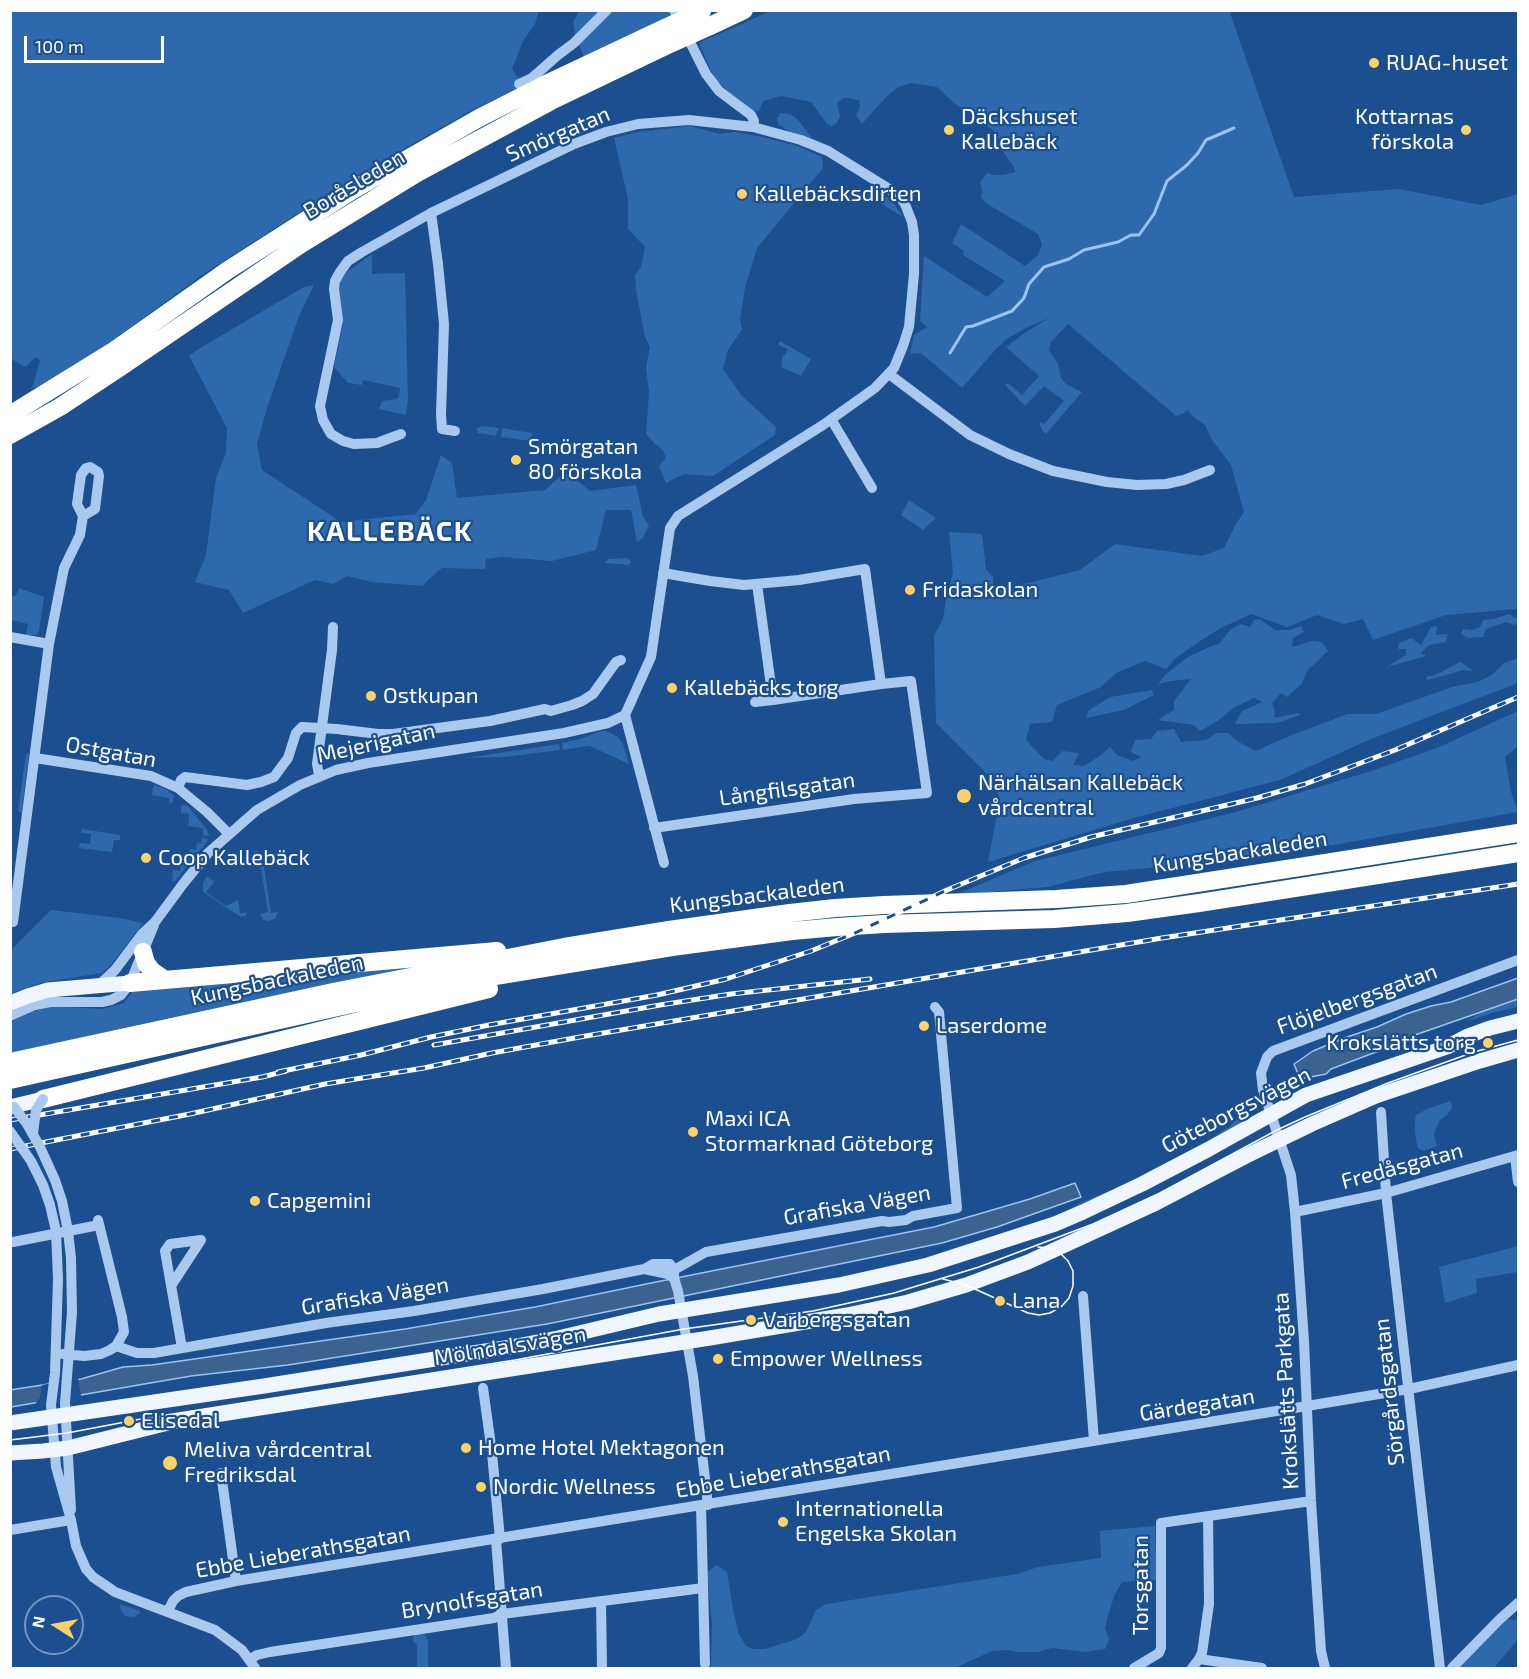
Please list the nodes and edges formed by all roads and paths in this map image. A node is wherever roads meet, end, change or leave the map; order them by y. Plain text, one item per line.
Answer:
1 (607, 10) edge
2 (674, 10) edge
3 (744, 10) edge
4 (705, 16) edge
5 (669, 35) junction
6 (519, 84) dead end
7 (753, 127) junction
8 (431, 213) junction
9 (889, 375) junction
10 (10, 415) edge
11 (831, 419) junction
12 (455, 431) dead end
13 (401, 434) dead end
14 (10, 435) edge
15 (1210, 470) dead end
16 (872, 488) dead end
17 (83, 516) dead end
18 (663, 573) junction
19 (758, 584) junction
20 (333, 627) dead end
21 (10, 636) edge
22 (49, 644) junction
23 (621, 660) dead end
24 (881, 684) junction
25 (773, 700) junction
26 (755, 702) dead end
27 (625, 715) junction
28 (321, 728) junction
29 (35, 758) junction
30 (319, 776) junction
31 (178, 788) junction
32 (654, 828) junction
33 (1518, 833) edge
34 (229, 834) junction
35 (1518, 853) edge
36 (664, 862) dead end
37 (15, 873) edge
38 (13, 922) dead end
39 (155, 922) junction
40 (564, 947) junction
41 (143, 952) junction
42 (1518, 960) edge
43 (583, 962) junction
44 (165, 980) junction
45 (130, 983) junction
46 (99, 986) junction
47 (10, 1003) edge
48 (935, 1007) dead end
49 (10, 1016) edge
50 (1518, 1021) edge
51 (1518, 1050) edge
52 (10, 1062) edge
53 (10, 1080) edge
54 (43, 1099) junction
55 (12, 1106) edge
56 (1381, 1112) dead end
57 (1271, 1114) junction
58 (10, 1131) edge
59 (33, 1134) junction
60 (1280, 1140) junction
61 (1516, 1156) edge
62 (1518, 1182) edge
63 (1386, 1192) junction
64 (1295, 1212) junction
65 (1012, 1238) joint
66 (13, 1242) dead end
67 (1013, 1268) joint
68 (674, 1274) junction
69 (171, 1286) dead end
70 (1083, 1296) dead end
71 (680, 1304) junction
72 (686, 1342) junction
73 (116, 1346) junction
74 (182, 1348) junction
75 (56, 1353) junction
76 (69, 1355) junction
77 (1518, 1365) edge
78 (483, 1388) dead end
79 (1409, 1389) junction
80 (1307, 1406) junction
81 (58, 1408) junction
82 (10, 1423) edge
83 (1094, 1441) junction
84 (61, 1449) junction
85 (10, 1453) edge
86 (221, 1473) dead end
87 (1311, 1501) junction
88 (705, 1506) junction
89 (1208, 1516) junction
90 (71, 1520) junction
91 (10, 1530) edge
92 (498, 1539) junction
93 (236, 1581) junction
94 (704, 1588) junction
95 (601, 1600) junction
96 (1518, 1603) edge
97 (168, 1611) junction
98 (502, 1614) junction
99 (1199, 1659) junction
100 (252, 1664) edge
101 (705, 1664) dead end
102 (506, 1668) edge
103 (602, 1668) edge
104 (1134, 1668) edge
105 (1192, 1668) edge
106 (1258, 1668) edge
107 (1324, 1668) edge
108 (1440, 1668) edge
109 (1452, 1668) edge

1 - 6 street
2 - 7 street
3 - 4 highway, Boråsleden
4 - 5 highway, Boråsleden, bridge
5 - 10 highway, Boråsleden
5 - 14 highway, Boråsleden
7 - 8 street, Smörgatan
7 - 9 street, Smörgatan
8 - 12 street
8 - 13 street, Smörgatan
9 - 11 street, Smörgatan
9 - 15 street
11 - 16 street
11 - 18 street, Smörgatan
17 - 22 street
18 - 19 street
18 - 27 street, Smörgatan
19 - 24 street
19 - 25 street
20 - 28 street
21 - 22 street
22 - 29 street
23 - 28 street, Mejerigatan
24 - 25 street
24 - 32 street, Långfilsgatan
25 - 26 street
27 - 30 street, Mejerigatan
27 - 32 street
28 - 30 street
28 - 31 street, Ostgatan
29 - 31 street, Ostgatan
29 - 37 street
30 - 34 street, Mejerigatan
31 - 34 street, Ostgatan
32 - 36 street
33 - 40 highway, Kungsbackaleden
34 - 39 street, Mejerigatan
35 - 43 highway, Kungsbackaleden
37 - 38 street
39 - 41 street, Mejerigatan
39 - 46 street, Mejerigatan
40 - 44 highway
40 - 52 highway, Kungsbackaleden
41 - 44 highway
41 - 45 street, Mejerigatan
42 - 57 street, Flöjelbergsgatan
43 - 53 highway, Kungsbackaleden
43 - 54 highway
44 - 45 highway
45 - 46 main road
45 - 49 street, Mejerigatan
46 - 47 main road
48 - 68 street, Grafiska Vägen
50 - 57 main road, Göteborgsvägen
51 - 60 main road, Göteborgsvägen
54 - 55 main road
54 - 59 street, bridge
55 - 59 street, bridge
56 - 63 street, Sörgårdsgatan
57 - 60 street, Krokslätts Parkgata
57 - 65 main road, Göteborgsvägen
58 - 75 street, bridge
59 - 76 street, bridge
60 - 64 street, Krokslätts Parkgata
60 - 67 main road, Göteborgsvägen
61 - 62 street
61 - 63 street, Fredåsgatan
63 - 64 street, Fredåsgatan
63 - 79 street, Sörgårdsgatan
64 - 80 street, Krokslätts Parkgata
65 - 71 main road, Mölndalsvägen
66 - 73 street
67 - 72 main road, Mölndalsvägen
68 - 71 street
68 - 74 street, Grafiska Vägen
69 - 74 street
70 - 83 street
71 - 72 street
71 - 81 main road, Mölndalsvägen
72 - 84 main road, Mölndalsvägen
72 - 88 street
73 - 74 street, Grafiska Vägen
73 - 76 street
75 - 76 street
75 - 81 street
76 - 81 street
77 - 79 street, Gärdegatan
78 - 92 street
79 - 80 street, Gärdegatan
79 - 108 street, Sörgårdsgatan
80 - 83 street, Gärdegatan
80 - 87 street, Krokslätts Parkgata
81 - 82 main road, Mölndalsvägen
81 - 84 street
83 - 88 street, Ebbe Lieberathsgatan
84 - 85 main road, Mölndalsvägen
84 - 90 street
86 - 93 street
87 - 89 street
87 - 107 street, Krokslätts Parkgata
88 - 92 street, Ebbe Lieberathsgatan
88 - 94 street
89 - 99 street
89 - 104 street, Torsgatan
90 - 91 street
90 - 97 street
92 - 93 street, Ebbe Lieberathsgatan
92 - 98 street
93 - 97 street, Ebbe Lieberathsgatan
94 - 95 street, Brynolfsgatan
94 - 101 street
95 - 98 street, Brynolfsgatan
95 - 103 street
96 - 109 street
97 - 100 street
98 - 100 street, Brynolfsgatan
98 - 102 street
99 - 105 street
99 - 106 street

